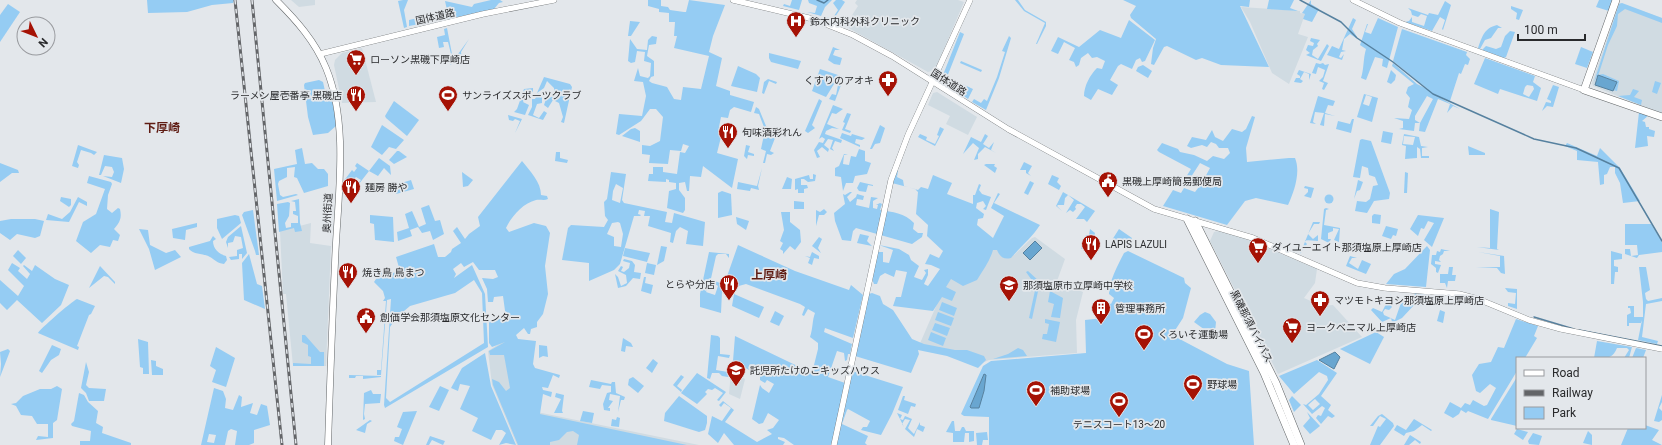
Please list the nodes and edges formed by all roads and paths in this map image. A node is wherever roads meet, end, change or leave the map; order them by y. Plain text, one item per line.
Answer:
1 (276, 0) edge
2 (554, 0) edge
3 (733, 0) edge
4 (765, 0) edge
5 (970, 0) edge
6 (1354, 0) edge
7 (1616, 0) edge
8 (768, 7) junction
9 (320, 54) junction
10 (933, 82) junction
11 (1584, 90) junction
12 (1662, 117) edge
13 (1187, 219) junction
14 (1195, 221) junction
15 (1662, 349) edge
16 (328, 445) edge
17 (834, 445) edge
18 (1294, 445) edge
19 (1301, 445) edge

1 - 9 main road, 奥州街道
2 - 9 street, 国体道路
3 - 8 street, 国体道路
4 - 8 street
5 - 10 street
6 - 11 street
7 - 11 main road
8 - 10 street, 国体道路
9 - 16 main road, 奥州街道
10 - 13 street, 国体道路
10 - 17 street
11 - 12 main road
13 - 14 street, 国体道路
13 - 18 main road, 黒磯那須バイパス
14 - 15 street, 国体道路
14 - 19 main road, 黒磯那須バイパス

